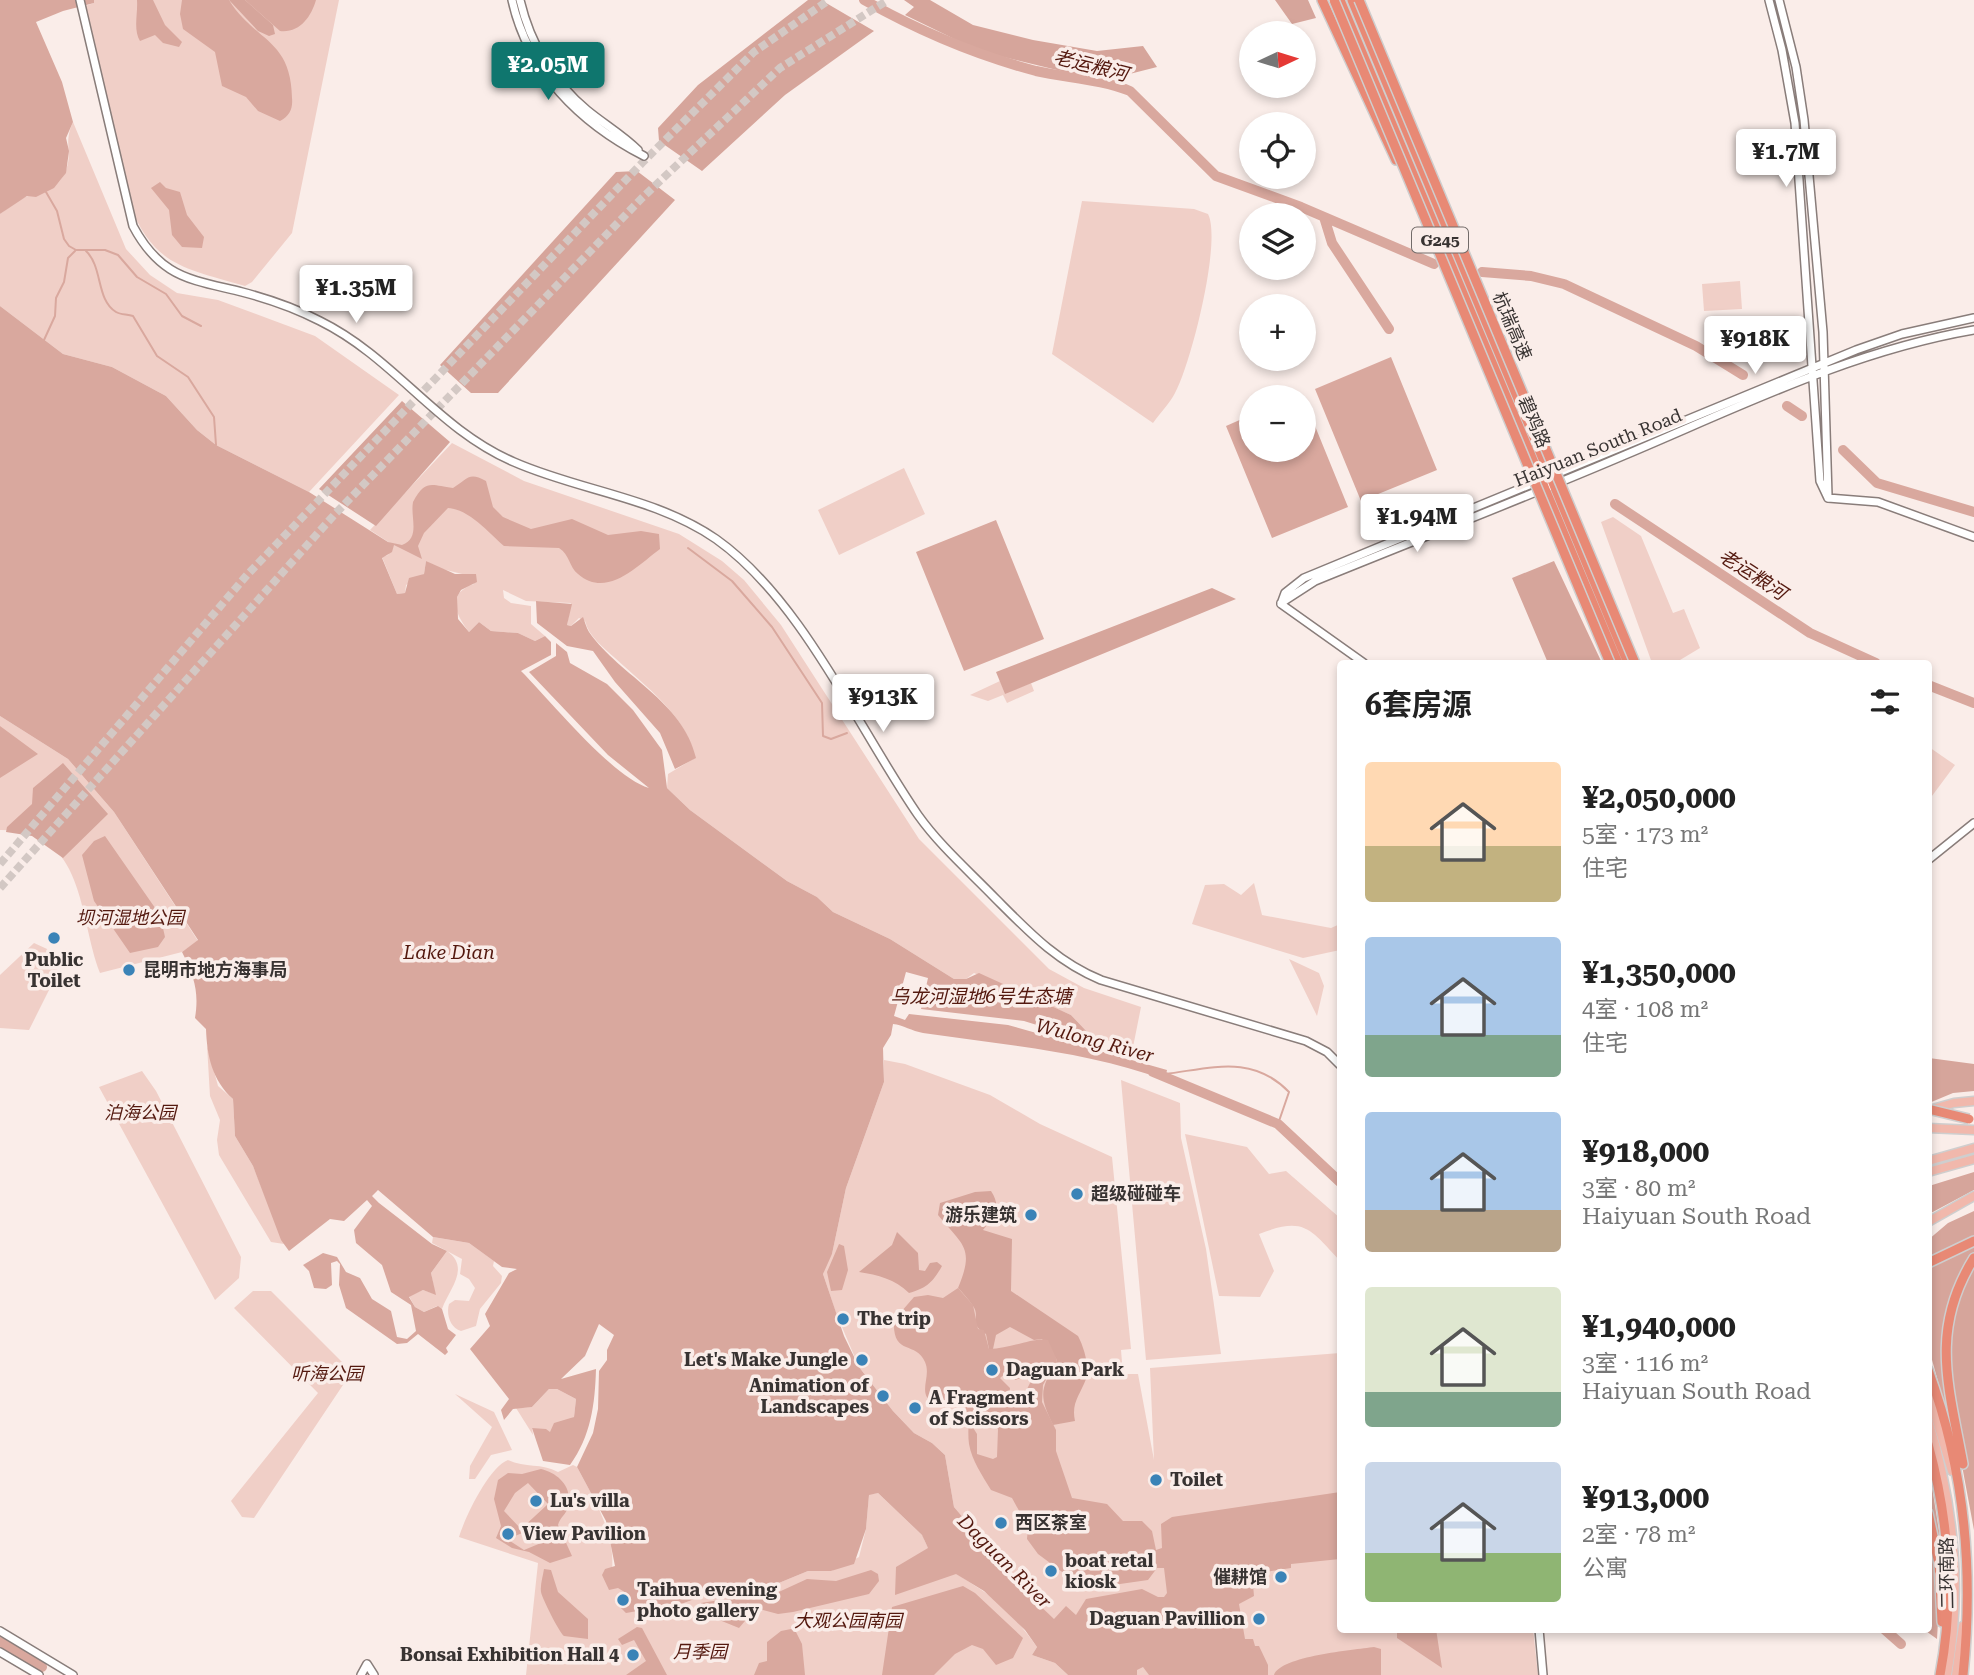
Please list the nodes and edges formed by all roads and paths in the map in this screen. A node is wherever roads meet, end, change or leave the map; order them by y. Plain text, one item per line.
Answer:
1 (80, 0) edge
2 (513, 0) edge
3 (520, 0) edge
4 (1322, 0) edge
5 (1334, 0) edge
6 (1340, 0) edge
7 (1352, 0) edge
8 (1769, 0) edge
9 (1779, 0) edge
10 (1360, 2) edge
11 (1439, 253) junction
12 (1974, 318) edge
13 (1974, 330) edge
14 (1823, 367) junction
15 (1812, 372) junction
16 (1547, 483) junction
17 (1828, 498) junction
18 (1974, 537) edge
19 (1360, 660) edge
20 (1609, 660) edge
21 (1617, 660) edge
22 (1627, 660) edge
23 (1634, 660) edge
24 (1974, 823) edge
25 (1932, 857) edge
26 (1337, 1062) edge
27 (1974, 1101) edge
28 (1932, 1110) edge
29 (1932, 1112) edge
30 (1972, 1120) edge
31 (1932, 1128) edge
32 (1974, 1130) edge
33 (1974, 1148) edge
34 (1974, 1159) edge
35 (1932, 1160) edge
36 (1932, 1171) edge
37 (1974, 1196) edge
38 (1932, 1220) edge
39 (1974, 1241) edge
40 (1974, 1258) edge
41 (1932, 1261) edge
42 (1932, 1382) edge
43 (1932, 1404) edge
44 (1932, 1434) edge
45 (1932, 1461) edge
46 (1932, 1535) edge
47 (1970, 1539) junction
48 (0, 1632) edge
49 (1539, 1633) edge
50 (0, 1652) edge
51 (39, 1675) edge
52 (73, 1675) edge
53 (361, 1675) edge
54 (374, 1675) edge
55 (1543, 1675) edge
56 (1938, 1675) edge
57 (1947, 1675) edge
58 (1956, 1675) edge
59 (1963, 1675) edge

1 - 26 street
2 - 3 street
4 - 11 highway, bridge
5 - 11 highway, bridge
6 - 16 highway, 碧鸡路 / G245
7 - 16 highway, 碧鸡路 / G245
8 - 15 street
9 - 14 street
10 - 23 highway, 杭瑞高速, bridge
11 - 20 highway, bridge
12 - 14 street, Haiyuan South Road
13 - 14 street, Haiyuan South Road
14 - 15 street, Haiyuan South Road
14 - 17 street
15 - 16 street, Haiyuan South Road
15 - 17 street
16 - 19 street, Haiyuan South Road
16 - 21 highway, 碧鸡路 / G245
16 - 22 highway, 碧鸡路 / G245
17 - 18 street
24 - 25 street
27 - 28 main road
29 - 30 highway, bridge
31 - 32 main road
33 - 35 main road
34 - 36 main road
37 - 38 main road
39 - 41 highway
40 - 47 highway
42 - 47 highway
43 - 58 main road, 二环南路
44 - 57 main road, 二环南路
45 - 56 highway
46 - 56 highway
47 - 59 highway
48 - 52 street
49 - 55 street
50 - 51 street
53 - 54 street

